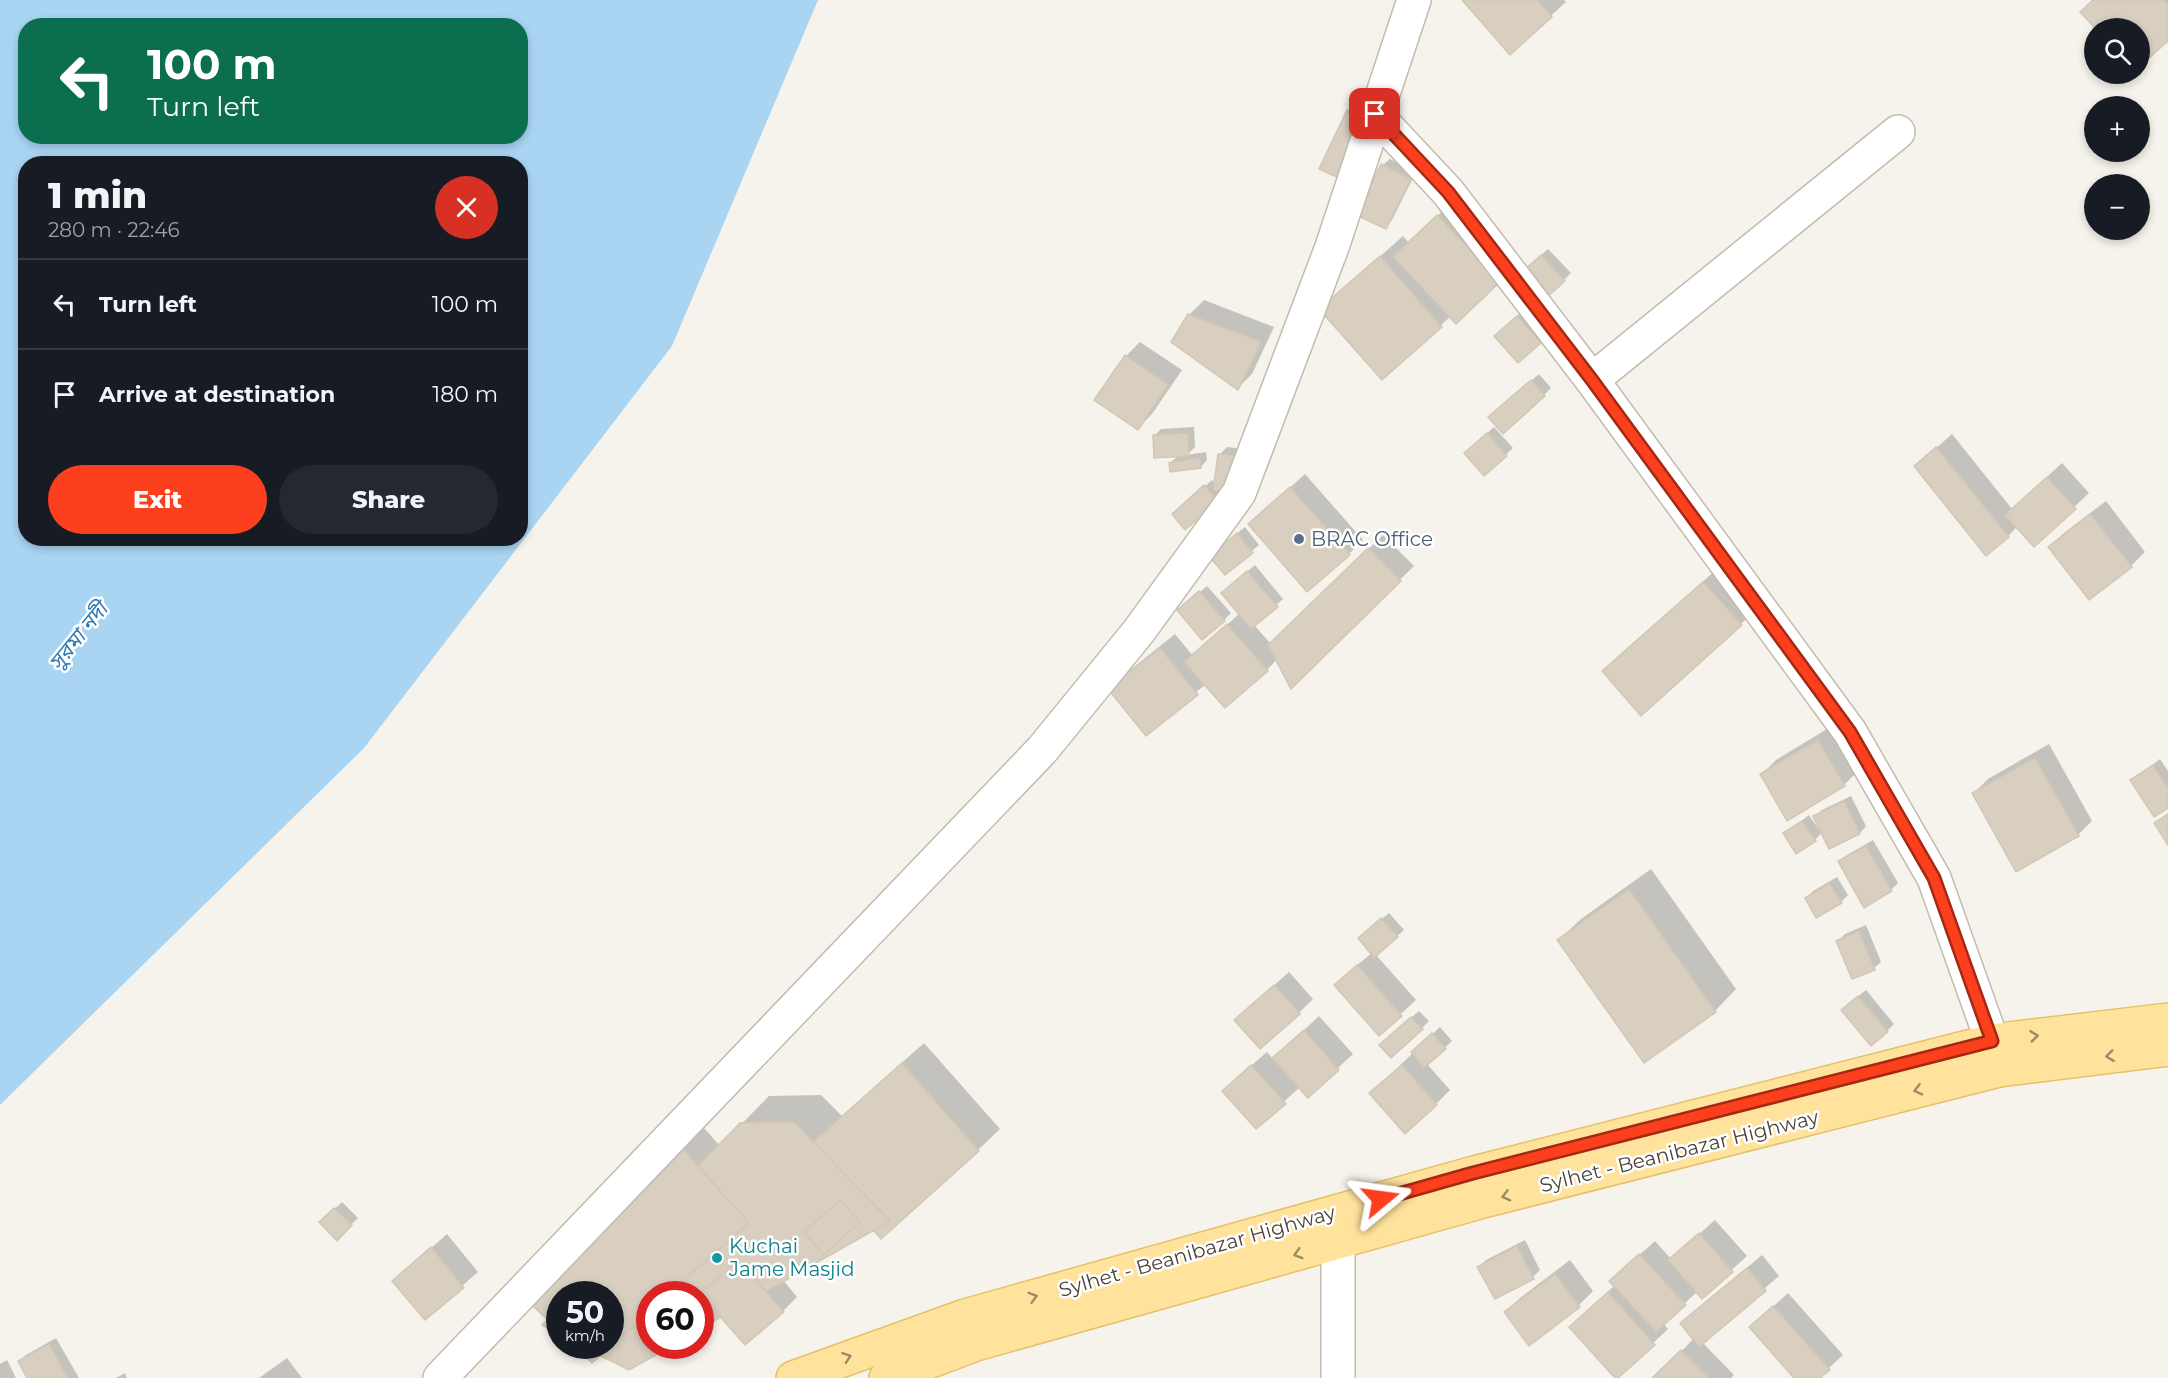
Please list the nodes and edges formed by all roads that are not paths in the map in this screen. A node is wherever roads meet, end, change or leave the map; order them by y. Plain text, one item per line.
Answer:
1 (1414, 0) edge
2 (1375, 114) junction
3 (1898, 132) dead end
4 (1592, 380) junction
5 (2168, 1020) edge
6 (1992, 1041) junction
7 (2168, 1049) edge
8 (1338, 1242) junction
9 (440, 1378) edge
10 (793, 1378) edge
11 (886, 1378) edge
12 (1338, 1378) edge

1 - 2 street
2 - 4 street
2 - 9 street
3 - 4 street
4 - 6 street
6 -> 5 main road, Sylhet - Beanibazar Highway
10 -> 6 main road, Sylhet - Beanibazar Highway
7 -> 8 main road, Sylhet - Beanibazar Highway
8 -> 11 main road, Sylhet - Beanibazar Highway
8 - 12 street

